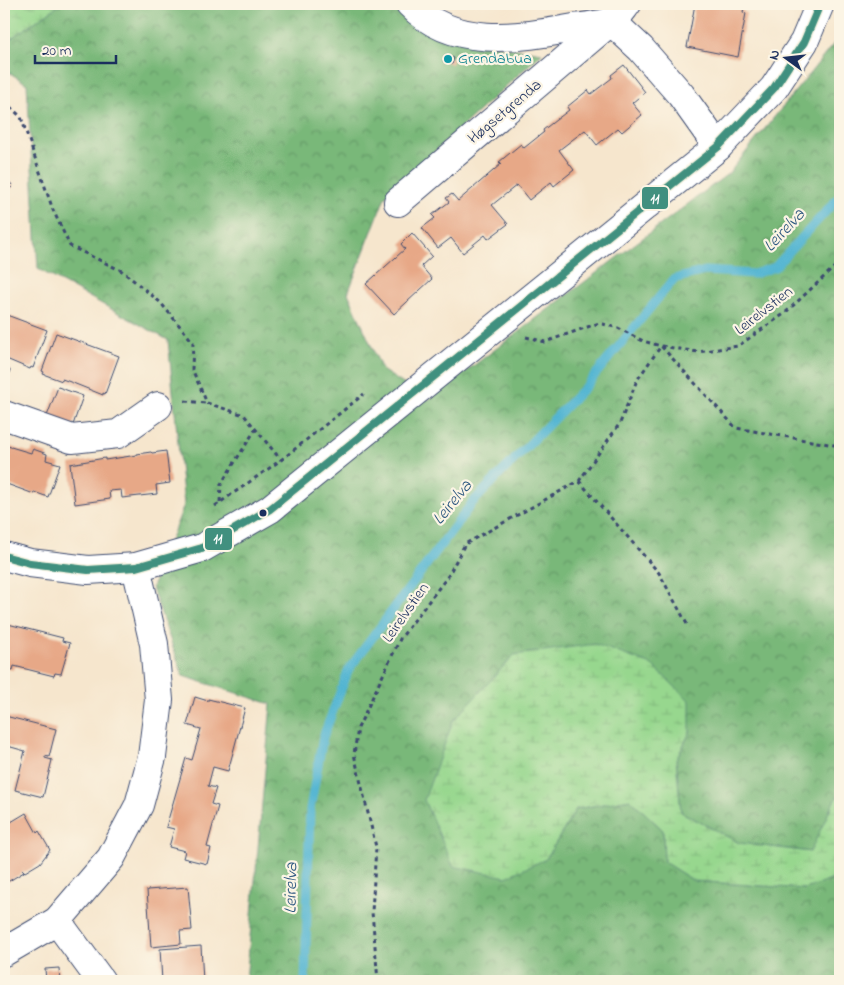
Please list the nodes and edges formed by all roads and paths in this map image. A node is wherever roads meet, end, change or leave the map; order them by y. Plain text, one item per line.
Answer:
1 (410, 4) edge
2 (820, 4) edge
3 (619, 13) edge
4 (4, 101) edge
5 (718, 147) junction
6 (398, 202) dead end
7 (840, 262) edge
8 (494, 328) junction
9 (661, 346) junction
10 (367, 392) dead end
11 (158, 406) dead end
12 (4, 415) edge
13 (255, 430) junction
14 (840, 446) edge
15 (281, 460) junction
16 (579, 481) junction
17 (220, 502) junction
18 (214, 507) dead end
19 (4, 556) edge
20 (136, 567) junction
21 (688, 624) dead end
22 (57, 921) junction
23 (4, 952) edge
24 (102, 981) edge
25 (378, 981) edge

1 - 3 street
2 - 5 street
3 - 5 street
3 - 6 street, Høgsetgrenda
4 - 13 path
5 - 8 street
7 - 9 path, Leirelvstien
8 - 9 path, Leirelvstien
8 - 20 street
9 - 14 path
9 - 16 path, Leirelvstien
10 - 15 path
11 - 12 street
13 - 15 path
13 - 17 path
15 - 17 path
16 - 21 path
16 - 25 path, Leirelvstien
17 - 18 path
19 - 20 street
20 - 22 street
22 - 23 street
22 - 24 street

